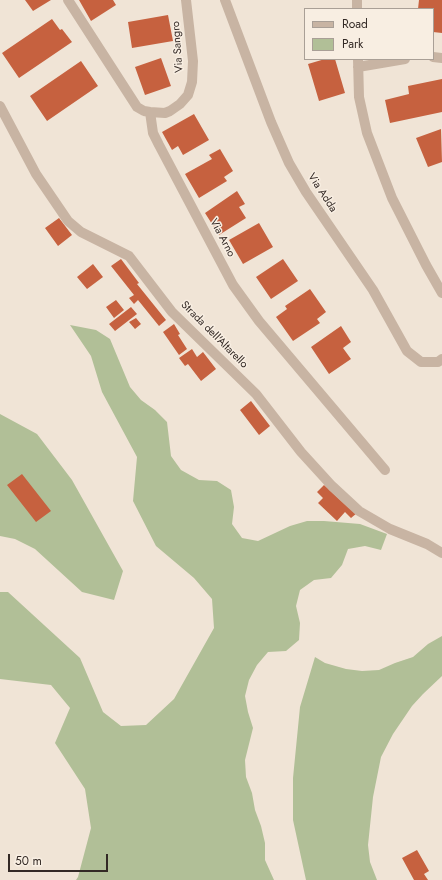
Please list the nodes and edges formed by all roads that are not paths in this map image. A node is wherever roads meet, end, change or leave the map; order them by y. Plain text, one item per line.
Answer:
1 (68, 0) edge
2 (186, 0) edge
3 (225, 0) edge
4 (393, 60) edge
5 (358, 63) edge
6 (0, 106) edge
7 (150, 112) junction
8 (442, 293) edge
9 (442, 359) edge
10 (385, 470) dead end
11 (442, 553) edge

1 - 7 street
2 - 7 street, Via Sangro
3 - 9 street, Via Adda
4 - 5 street
5 - 8 street
6 - 11 street, Strada dell'Altarello
7 - 10 street, Via Arno

